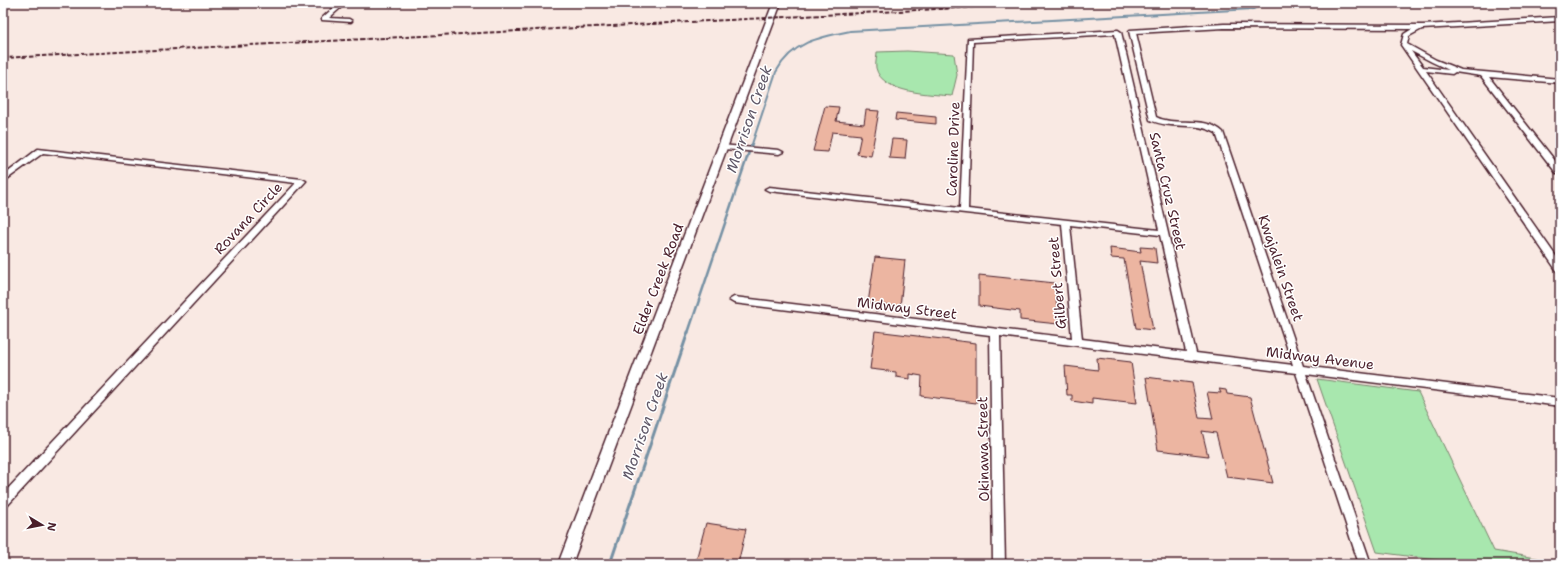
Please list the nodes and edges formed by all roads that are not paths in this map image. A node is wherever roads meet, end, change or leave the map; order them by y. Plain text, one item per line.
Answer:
1 (343, 3) edge
2 (777, 3) edge
3 (1560, 19) edge
4 (349, 21) dead end
5 (1428, 27) junction
6 (1118, 32) joint
7 (1405, 41) junction
8 (1422, 69) junction
9 (1460, 72) junction
10 (1483, 74) junction
11 (1560, 81) edge
12 (724, 147) junction
13 (778, 152) dead end
14 (1560, 172) edge
15 (3, 180) edge
16 (769, 189) dead end
17 (964, 211) junction
18 (1066, 222) junction
19 (1164, 233) junction
20 (1560, 270) edge
21 (734, 300) dead end
22 (995, 333) junction
23 (1077, 342) junction
24 (1192, 356) junction
25 (1301, 370) junction
26 (1560, 402) edge
27 (3, 502) edge
28 (564, 564) edge
29 (999, 564) edge
30 (1365, 564) edge

1 - 4 street
2 - 12 street, Elder Creek Road
3 - 5 street
5 - 7 street
5 - 25 street, Kwajalein Street
6 - 17 street, Caroline Drive
6 - 19 street, Santa Cruz Street
7 - 8 street
7 - 9 street
8 - 9 street
8 - 20 street
9 - 10 street
10 - 11 street
10 - 14 street
12 - 13 street
12 - 28 street, Elder Creek Road
15 - 27 street, Rovana Circle
16 - 17 street, Caroline Drive
17 - 18 street
18 - 19 street
18 - 23 street, Gilbert Street
19 - 24 street, Santa Cruz Street
21 - 22 street, Midway Street
22 - 23 street, Midway Street
22 - 29 street, Okinawa Street
23 - 24 street, Midway Avenue
24 - 25 street, Midway Avenue
25 - 26 street, Midway Avenue
25 - 30 street, Kwajalein Street

